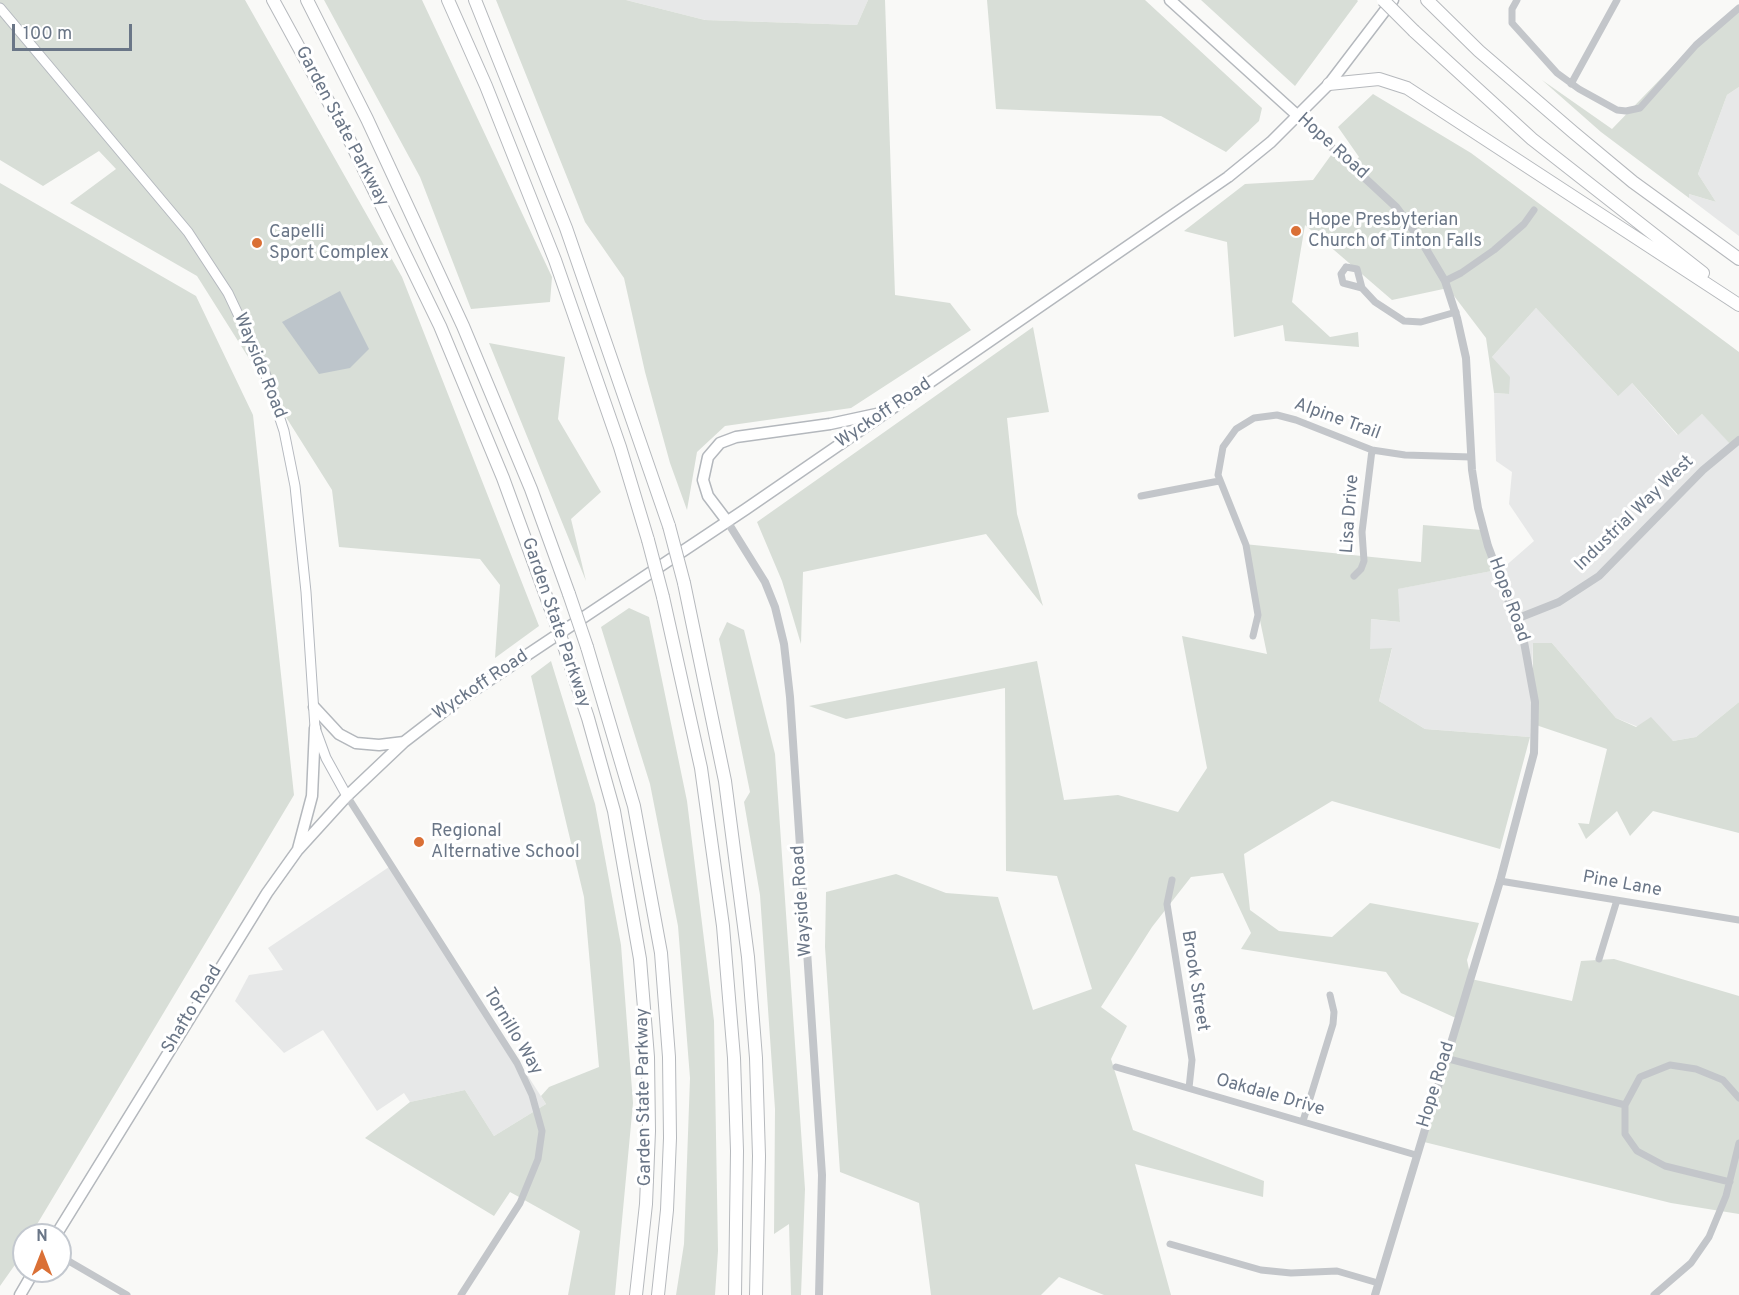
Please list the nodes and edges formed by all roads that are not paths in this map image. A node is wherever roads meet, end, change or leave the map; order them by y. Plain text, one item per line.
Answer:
1 (273, 0) edge
2 (307, 0) edge
3 (448, 0) edge
4 (475, 0) edge
5 (1170, 0) edge
6 (1383, 0) edge
7 (1393, 0) edge
8 (1517, 0) edge
9 (1617, 0) edge
10 (1428, 1) edge
11 (0, 8) edge
12 (1739, 8) edge
13 (1329, 84) junction
14 (1571, 84) junction
15 (1298, 116) junction
16 (1534, 210) dead end
17 (1739, 260) edge
18 (1445, 281) junction
19 (1362, 288) dead end
20 (1739, 300) edge
21 (1739, 305) edge
22 (1456, 312) junction
23 (887, 411) junction
24 (1739, 440) edge
25 (1372, 450) junction
26 (1471, 457) junction
27 (1219, 481) junction
28 (1141, 496) dead end
29 (727, 521) junction
30 (1354, 576) dead end
31 (1516, 618) junction
32 (1253, 636) dead end
33 (314, 707) junction
34 (315, 728) junction
35 (404, 742) junction
36 (347, 796) junction
37 (297, 851) junction
38 (1172, 880) dead end
39 (1500, 881) junction
40 (1617, 900) junction
41 (1739, 920) edge
42 (1599, 959) dead end
43 (1330, 995) dead end
44 (1445, 1058) junction
45 (1116, 1067) dead end
46 (1190, 1088) junction
47 (1739, 1098) edge
48 (1625, 1105) junction
49 (1303, 1121) junction
50 (1739, 1143) edge
51 (1416, 1155) junction
52 (1730, 1182) junction
53 (63, 1223) edge
54 (1170, 1244) dead end
55 (72, 1263) edge
56 (1378, 1283) junction
57 (127, 1295) edge
58 (461, 1295) edge
59 (636, 1295) edge
60 (658, 1295) edge
61 (735, 1295) edge
62 (756, 1295) edge
63 (819, 1295) edge
64 (1375, 1295) edge
65 (1654, 1295) edge

1 - 59 highway, Garden State Parkway, bridge
2 - 60 highway, Garden State Parkway, bridge
3 - 61 highway, bridge
4 - 62 highway, bridge
5 - 15 main road, Hope Road
6 - 20 highway, bridge
7 - 13 main road, Wyckoff Road
8 - 14 street
9 - 14 street
10 - 17 highway
11 - 33 main road, Wayside Road
12 - 14 street
13 - 15 main road, Wyckoff Road
13 - 21 highway
15 - 18 street, Hope Road
15 - 23 main road, Wyckoff Road
16 - 18 street
18 - 22 street, Hope Road
19 - 22 street
22 - 26 street, Hope Road
23 - 29 main road, Wyckoff Road
23 - 29 main road
24 - 31 street, Industrial Way West
25 - 26 street, Alpine Trail
25 - 27 street, Alpine Trail
25 - 30 street, Lisa Drive
26 - 31 street, Hope Road
27 - 28 street
27 - 32 street, Alpine Trail
29 - 35 main road, Wyckoff Road
29 - 63 street, Wayside Road
31 - 39 street, Hope Road
33 - 34 main road, Wayside Road
33 - 35 main road
34 - 36 main road, Wayside Road
34 - 37 main road
35 - 36 main road, Wyckoff Road
36 - 37 main road, Shafto Road
36 - 58 street, Tornillo Way
37 - 53 main road, Shafto Road
38 - 46 street, Brook Street
39 - 40 street, Pine Lane
39 - 44 street, Hope Road
40 - 41 street, Pine Lane
40 - 42 street
43 - 49 street
44 - 48 street
44 - 51 street, Hope Road
45 - 46 street, Oakdale Drive
46 - 49 street, Oakdale Drive
47 - 48 street
48 - 52 street
49 - 51 street, Oakdale Drive
50 - 52 street
51 - 56 street, Hope Road
52 - 65 street
54 - 56 street
55 - 57 street
56 - 64 street, Hope Road

